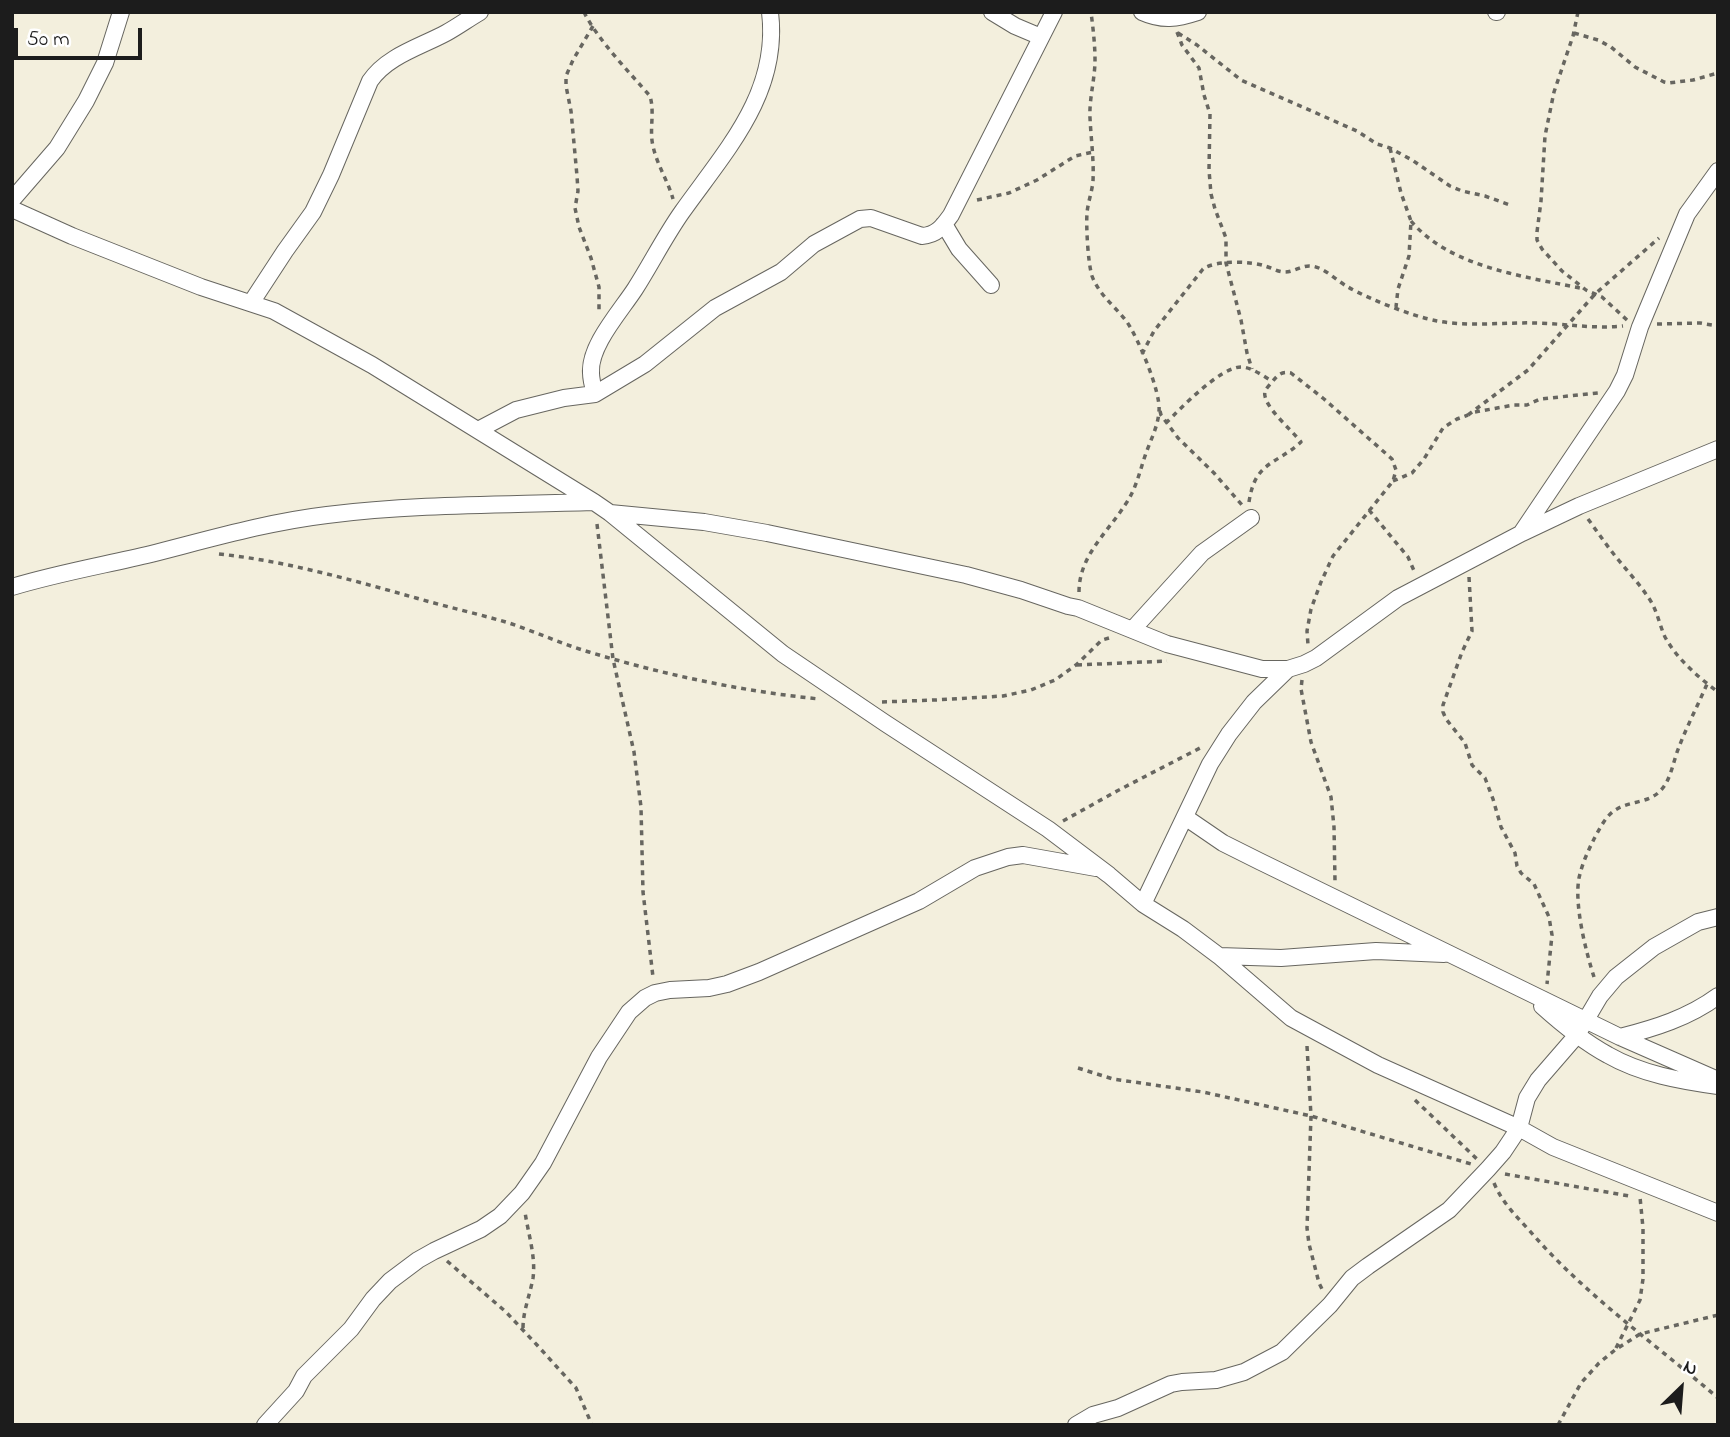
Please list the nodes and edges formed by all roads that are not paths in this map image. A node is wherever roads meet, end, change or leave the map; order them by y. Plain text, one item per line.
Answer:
1 (121, 12) edge
2 (480, 12) edge
3 (770, 12) edge
4 (992, 12) edge
5 (1054, 12) edge
6 (1142, 12) edge
7 (1198, 12) edge
8 (1041, 37) junction
9 (1718, 171) edge
10 (12, 200) edge
11 (12, 209) edge
12 (944, 224) junction
13 (991, 285) dead end
14 (251, 303) junction
15 (595, 394) junction
16 (478, 430) junction
17 (1718, 449) edge
18 (594, 502) junction
19 (610, 513) junction
20 (1251, 518) dead end
21 (1522, 533) junction
22 (12, 587) edge
23 (1132, 629) junction
24 (1300, 665) junction
25 (1185, 817) junction
26 (1101, 869) junction
27 (1143, 904) junction
28 (1718, 916) edge
29 (1451, 954) junction
30 (1219, 956) junction
31 (1525, 990) junction
32 (1602, 994) junction
33 (1718, 996) edge
34 (1582, 1028) junction
35 (1615, 1034) junction
36 (1718, 1080) edge
37 (1718, 1086) edge
38 (1519, 1128) junction
39 (1718, 1213) edge
40 (265, 1425) edge
41 (1076, 1425) edge

1 - 10 street
2 - 14 street
3 - 15 street
4 - 8 street
5 - 8 street
6 - 7 street
8 - 12 street
9 - 21 street
11 - 14 street
12 - 13 street
12 - 15 street
14 - 16 street
15 - 16 street
16 - 18 street
17 - 21 street
18 - 19 street
18 - 22 street
19 - 23 street
19 - 26 street
20 - 23 street
21 - 24 street
23 - 24 street
24 - 25 street
25 - 27 street
25 - 29 street
26 - 27 street
26 - 40 street
27 - 30 street
28 - 32 street
29 - 30 street
29 - 31 street
30 - 38 street
31 - 34 street
31 - 34 street
32 - 34 street
32 - 35 street
33 - 35 street
34 - 35 street
34 - 37 street
34 - 38 street
35 - 36 street
38 - 39 street
38 - 41 street

